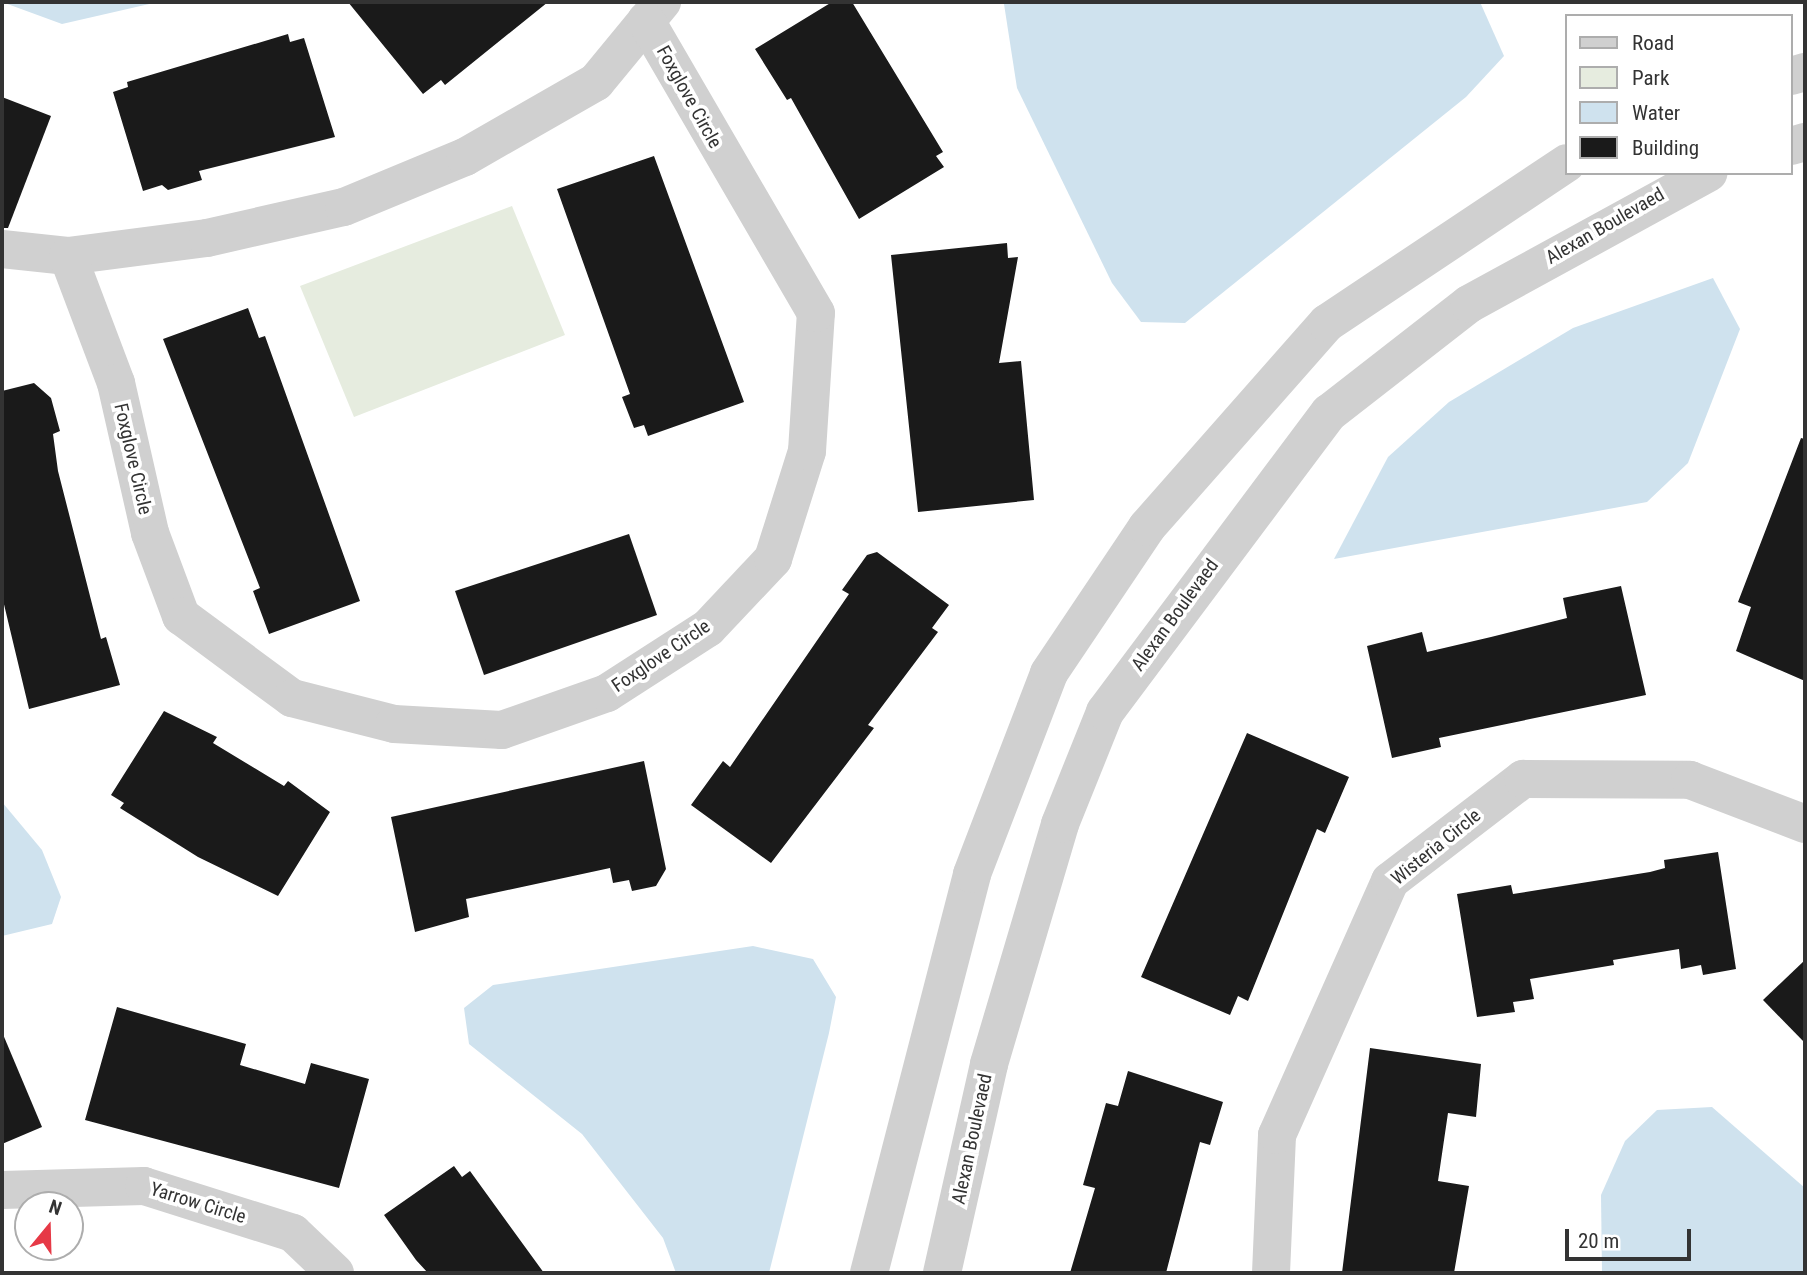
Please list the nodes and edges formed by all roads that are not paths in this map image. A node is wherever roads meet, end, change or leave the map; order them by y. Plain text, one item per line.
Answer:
1 (654, 11) edge
2 (1566, 164) edge
3 (1704, 175) edge
4 (2, 249) edge
5 (68, 256) junction
6 (1802, 816) edge
7 (2, 1190) edge
8 (335, 1273) edge
9 (869, 1273) edge
10 (942, 1273) edge
11 (1271, 1273) edge

1 - 5 street, Foxglove Circle
1 - 5 street, Foxglove Circle
2 - 9 street
3 - 10 street, Alexan Boulevaed
4 - 5 street, Foxglove Circle
6 - 11 street, Wisteria Circle
7 - 8 street, Yarrow Circle

